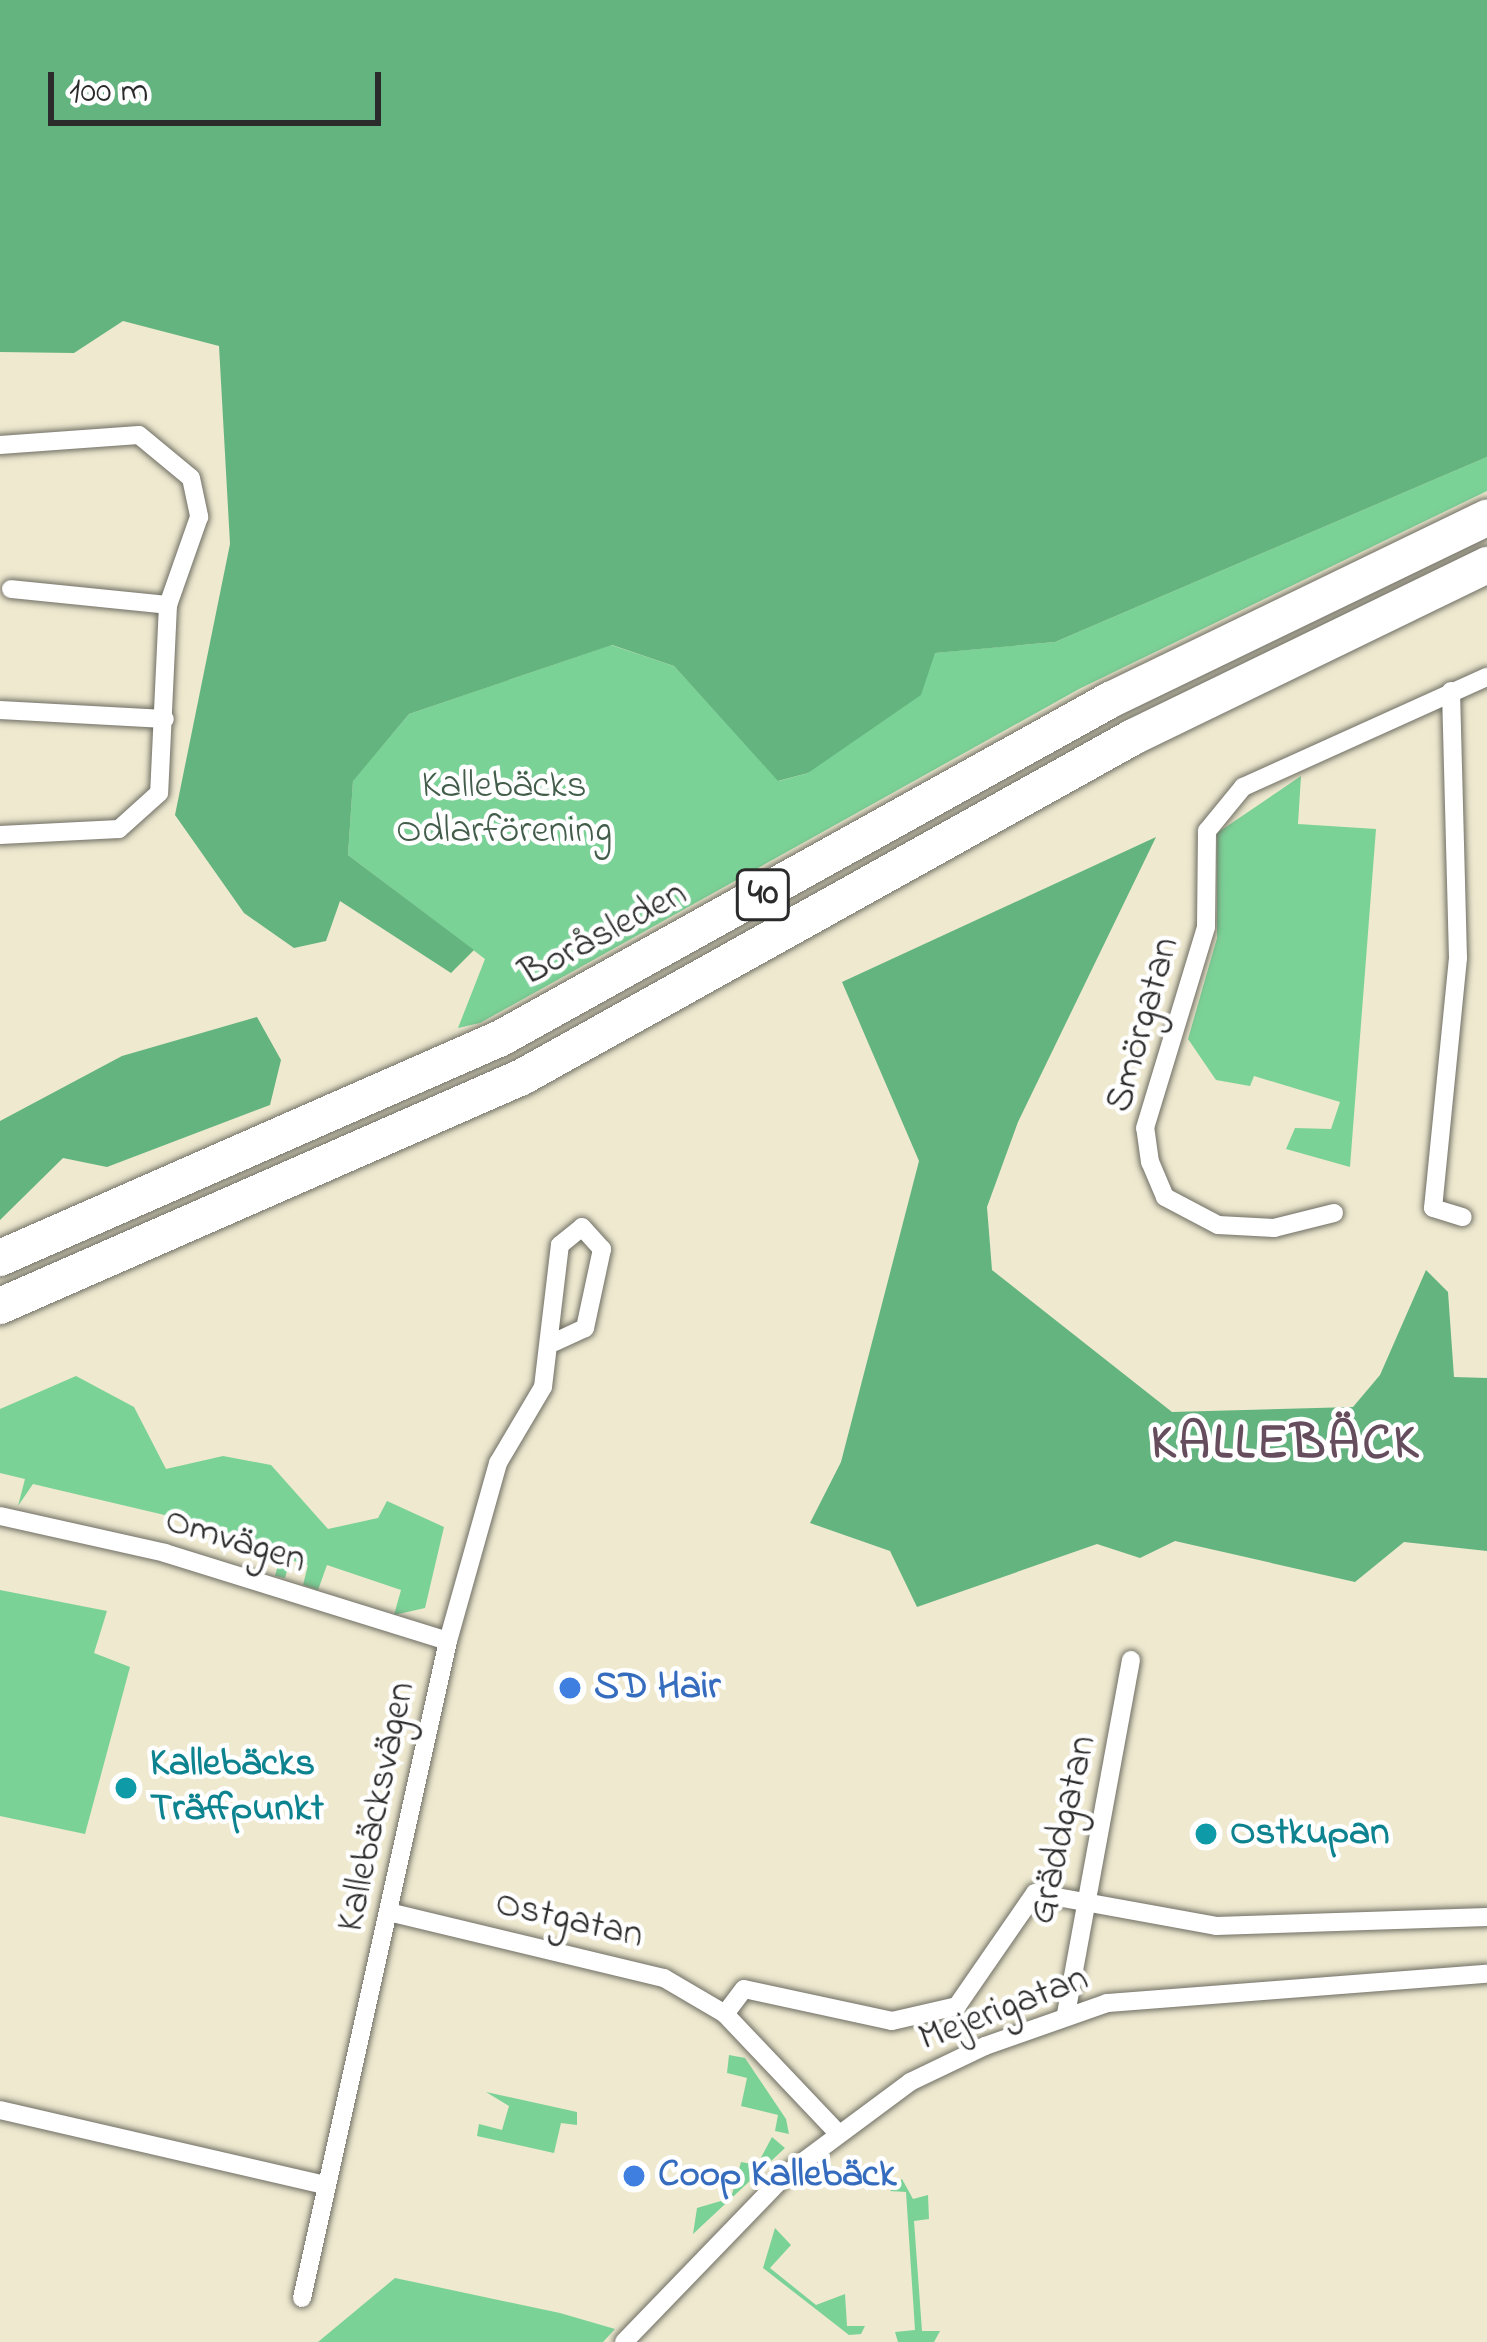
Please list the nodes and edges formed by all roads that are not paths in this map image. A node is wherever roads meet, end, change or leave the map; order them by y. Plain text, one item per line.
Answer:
1 (0, 445) edge
2 (1487, 518) edge
3 (1487, 565) edge
4 (11, 589) dead end
5 (168, 605) junction
6 (1487, 677) edge
7 (1450, 691) junction
8 (0, 710) edge
9 (165, 719) junction
10 (0, 835) edge
11 (1334, 1213) dead end
12 (1462, 1217) dead end
13 (0, 1258) edge
14 (0, 1306) edge
15 (555, 1342) junction
16 (0, 1516) edge
17 (448, 1641) junction
18 (1131, 1660) dead end
19 (1081, 1899) junction
20 (389, 1912) junction
21 (1487, 1917) edge
22 (1487, 1974) edge
23 (725, 2014) junction
24 (1066, 2014) junction
25 (0, 2110) edge
26 (838, 2133) junction
27 (326, 2185) junction
28 (302, 2298) dead end
29 (639, 2335) edge
30 (624, 2342) edge

1 - 5 street
2 - 13 highway, Boråsleden / 40
3 - 14 highway, 40
4 - 5 street
5 - 9 street
6 - 7 street, Smörgatan
7 - 11 street, Smörgatan
7 - 12 street
8 - 9 street
9 - 10 street
15 - 15 street, Kallebäcksvägen
15 - 17 street, Kallebäcksvägen
16 - 17 street, Omvägen
17 - 20 street, Kallebäcksvägen
18 - 19 street, Gräddgatan
19 - 21 street, Mejerigatan
19 - 23 street
19 - 24 street, Gräddgatan
20 - 23 street, Ostgatan
20 - 27 street, Kallebäcksvägen
22 - 24 street, Mejerigatan
23 - 26 street, Ostgatan
24 - 26 street, Mejerigatan
25 - 27 street
26 - 29 street, Mejerigatan
27 - 28 street, Kallebäcksvägen
29 - 30 street, Mejerigatan

